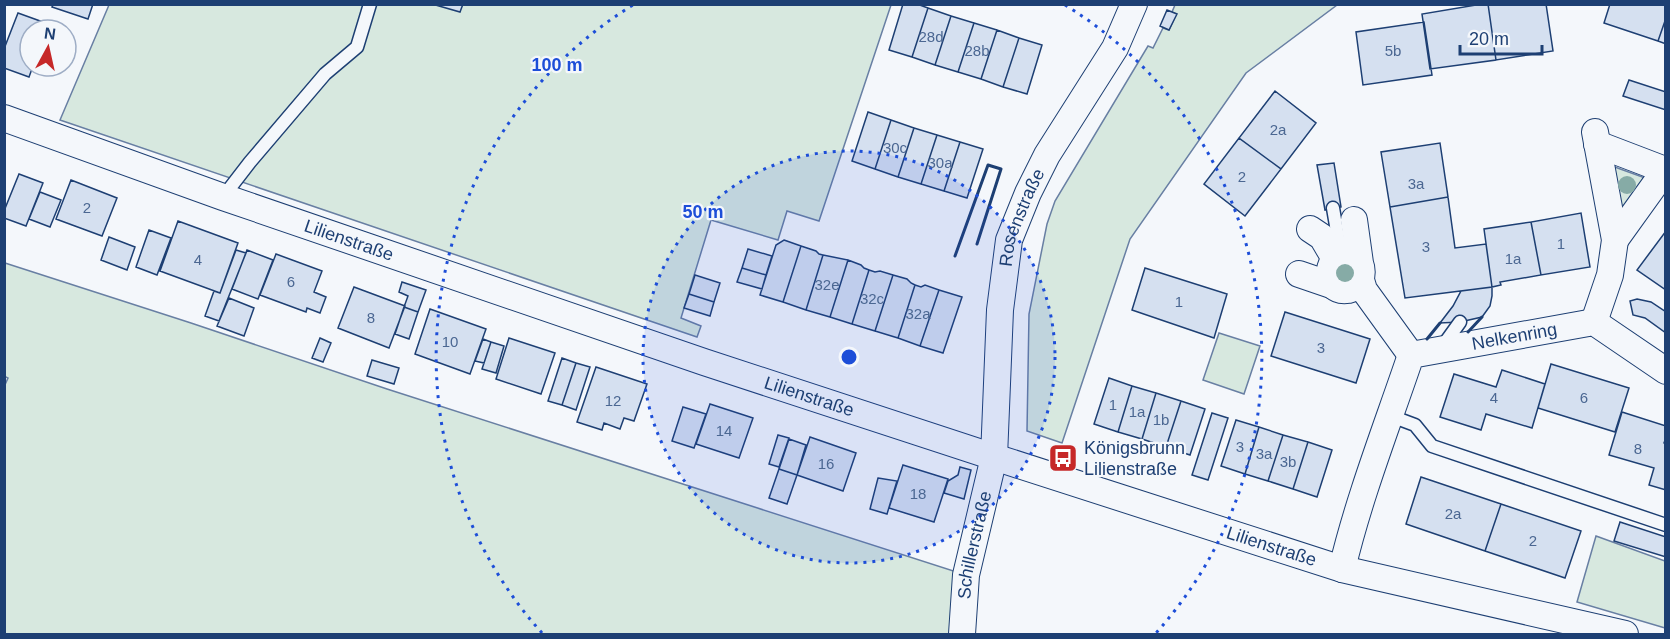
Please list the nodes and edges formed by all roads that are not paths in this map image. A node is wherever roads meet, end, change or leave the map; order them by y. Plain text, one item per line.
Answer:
1 (370, 4) edge
2 (1134, 4) edge
3 (4, 118) edge
4 (1665, 170) edge
5 (223, 197) junction
6 (1343, 214) dead end
7 (1310, 229) dead end
8 (1615, 240) junction
9 (1349, 265) junction
10 (1299, 274) dead end
11 (1460, 321) dead end
12 (1594, 322) junction
13 (1439, 350) junction
14 (1411, 355) junction
15 (1665, 371) edge
16 (1391, 416) junction
17 (993, 457) junction
18 (1665, 525) edge
19 (1341, 569) junction
20 (962, 634) edge
21 (1625, 634) edge

1 - 5 lane
2 - 17 street, Rosenstraße
3 - 5 street, Lilienstraße
4 - 8 street
4 - 8 street
5 - 17 street, Lilienstraße
6 - 9 street
7 - 9 street
8 - 12 street
9 - 10 street
9 - 14 street
11 - 13 lane
12 - 13 street, Nelkenring
12 - 15 street
13 - 14 street, Nelkenring
14 - 16 street
16 - 18 lane
16 - 19 street
17 - 19 street, Lilienstraße
17 - 20 street, Schillerstraße
19 - 21 street, Lilienstraße

